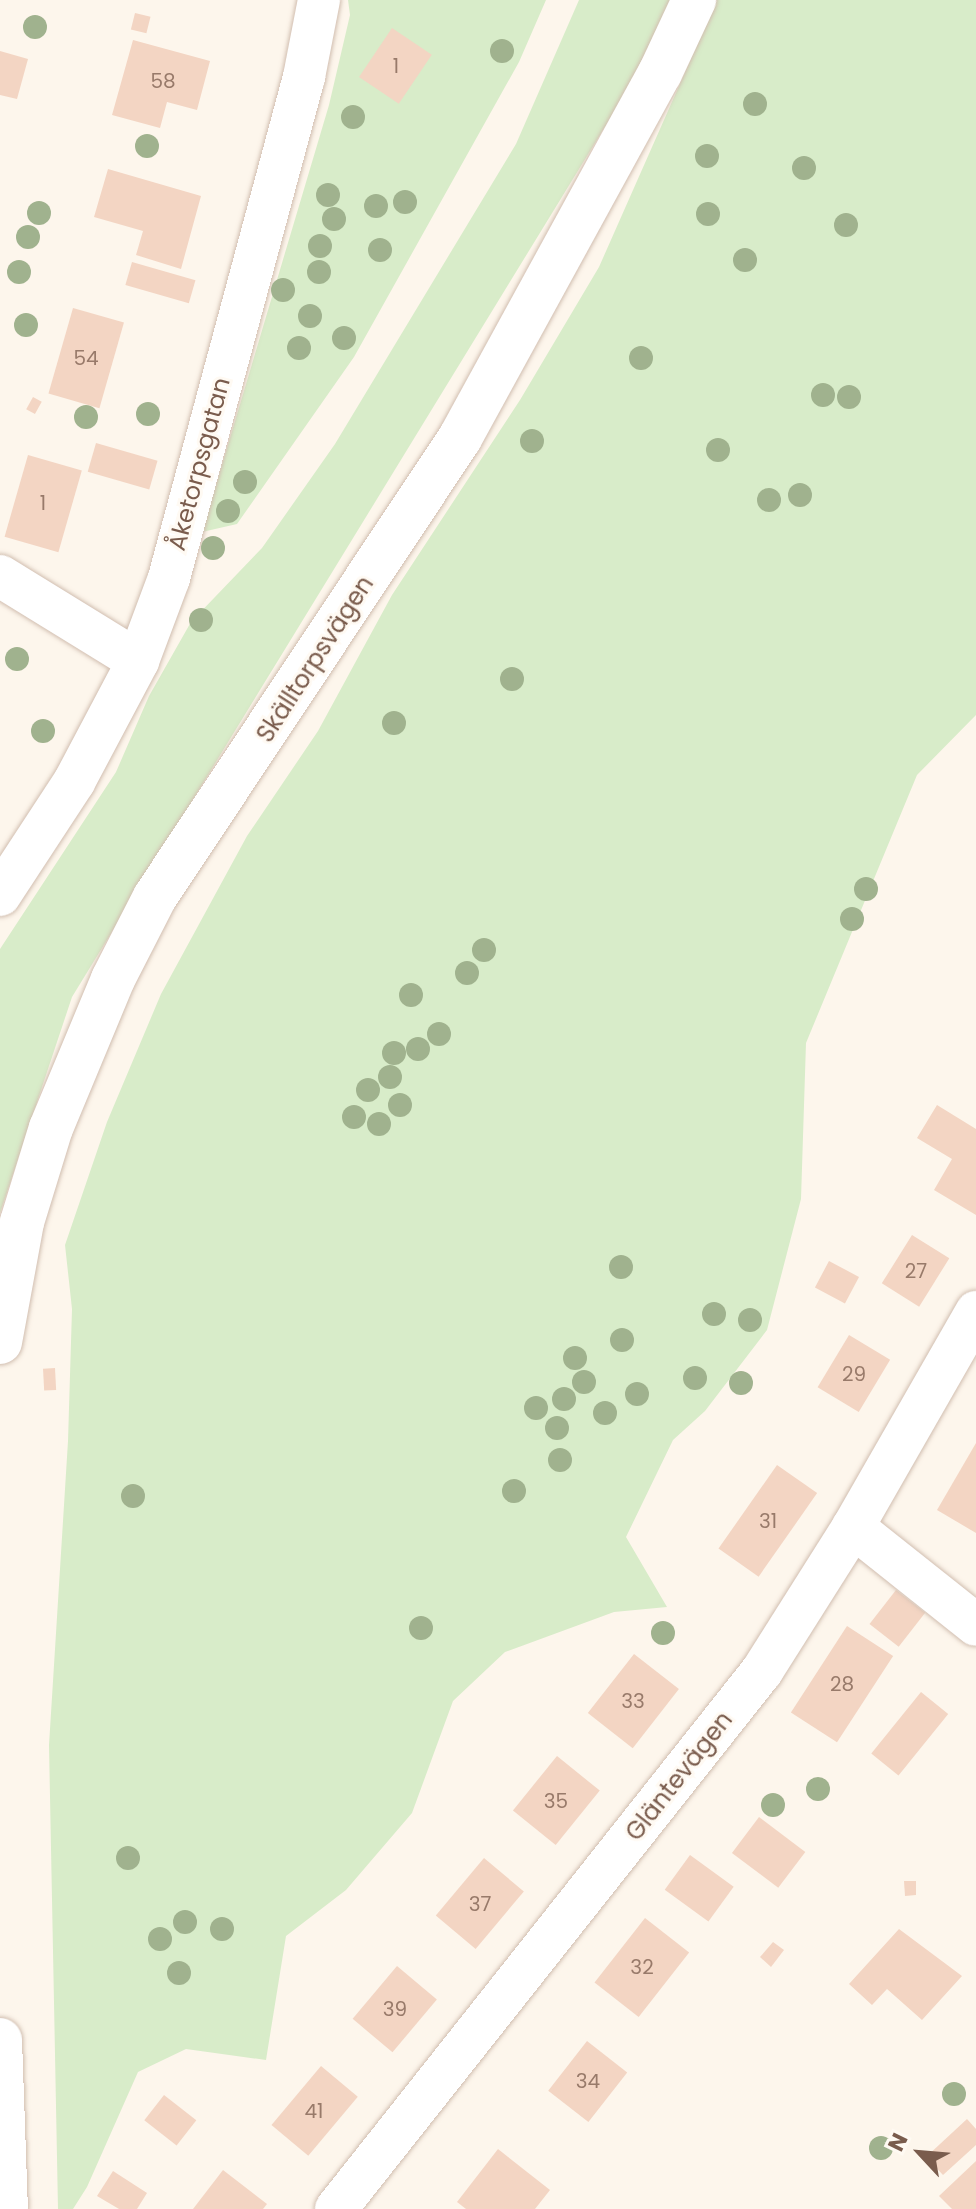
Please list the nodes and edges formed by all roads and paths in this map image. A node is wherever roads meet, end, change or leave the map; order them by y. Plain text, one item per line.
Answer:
1 (319, 0) edge
2 (694, 0) edge
3 (0, 576) edge
4 (138, 661) junction
5 (0, 895) edge
6 (976, 1312) edge
7 (0, 1342) edge
8 (853, 1527) junction
9 (976, 1625) edge
10 (0, 2040) edge
11 (6, 2209) edge
12 (336, 2209) edge

1 - 4 street, Åketorpsgatan
2 - 7 street, Skälltorpsvägen
3 - 4 street
4 - 5 street, Åketorpsgatan
6 - 8 street, Gläntevägen
8 - 9 street
8 - 12 street, Gläntevägen
10 - 11 street

